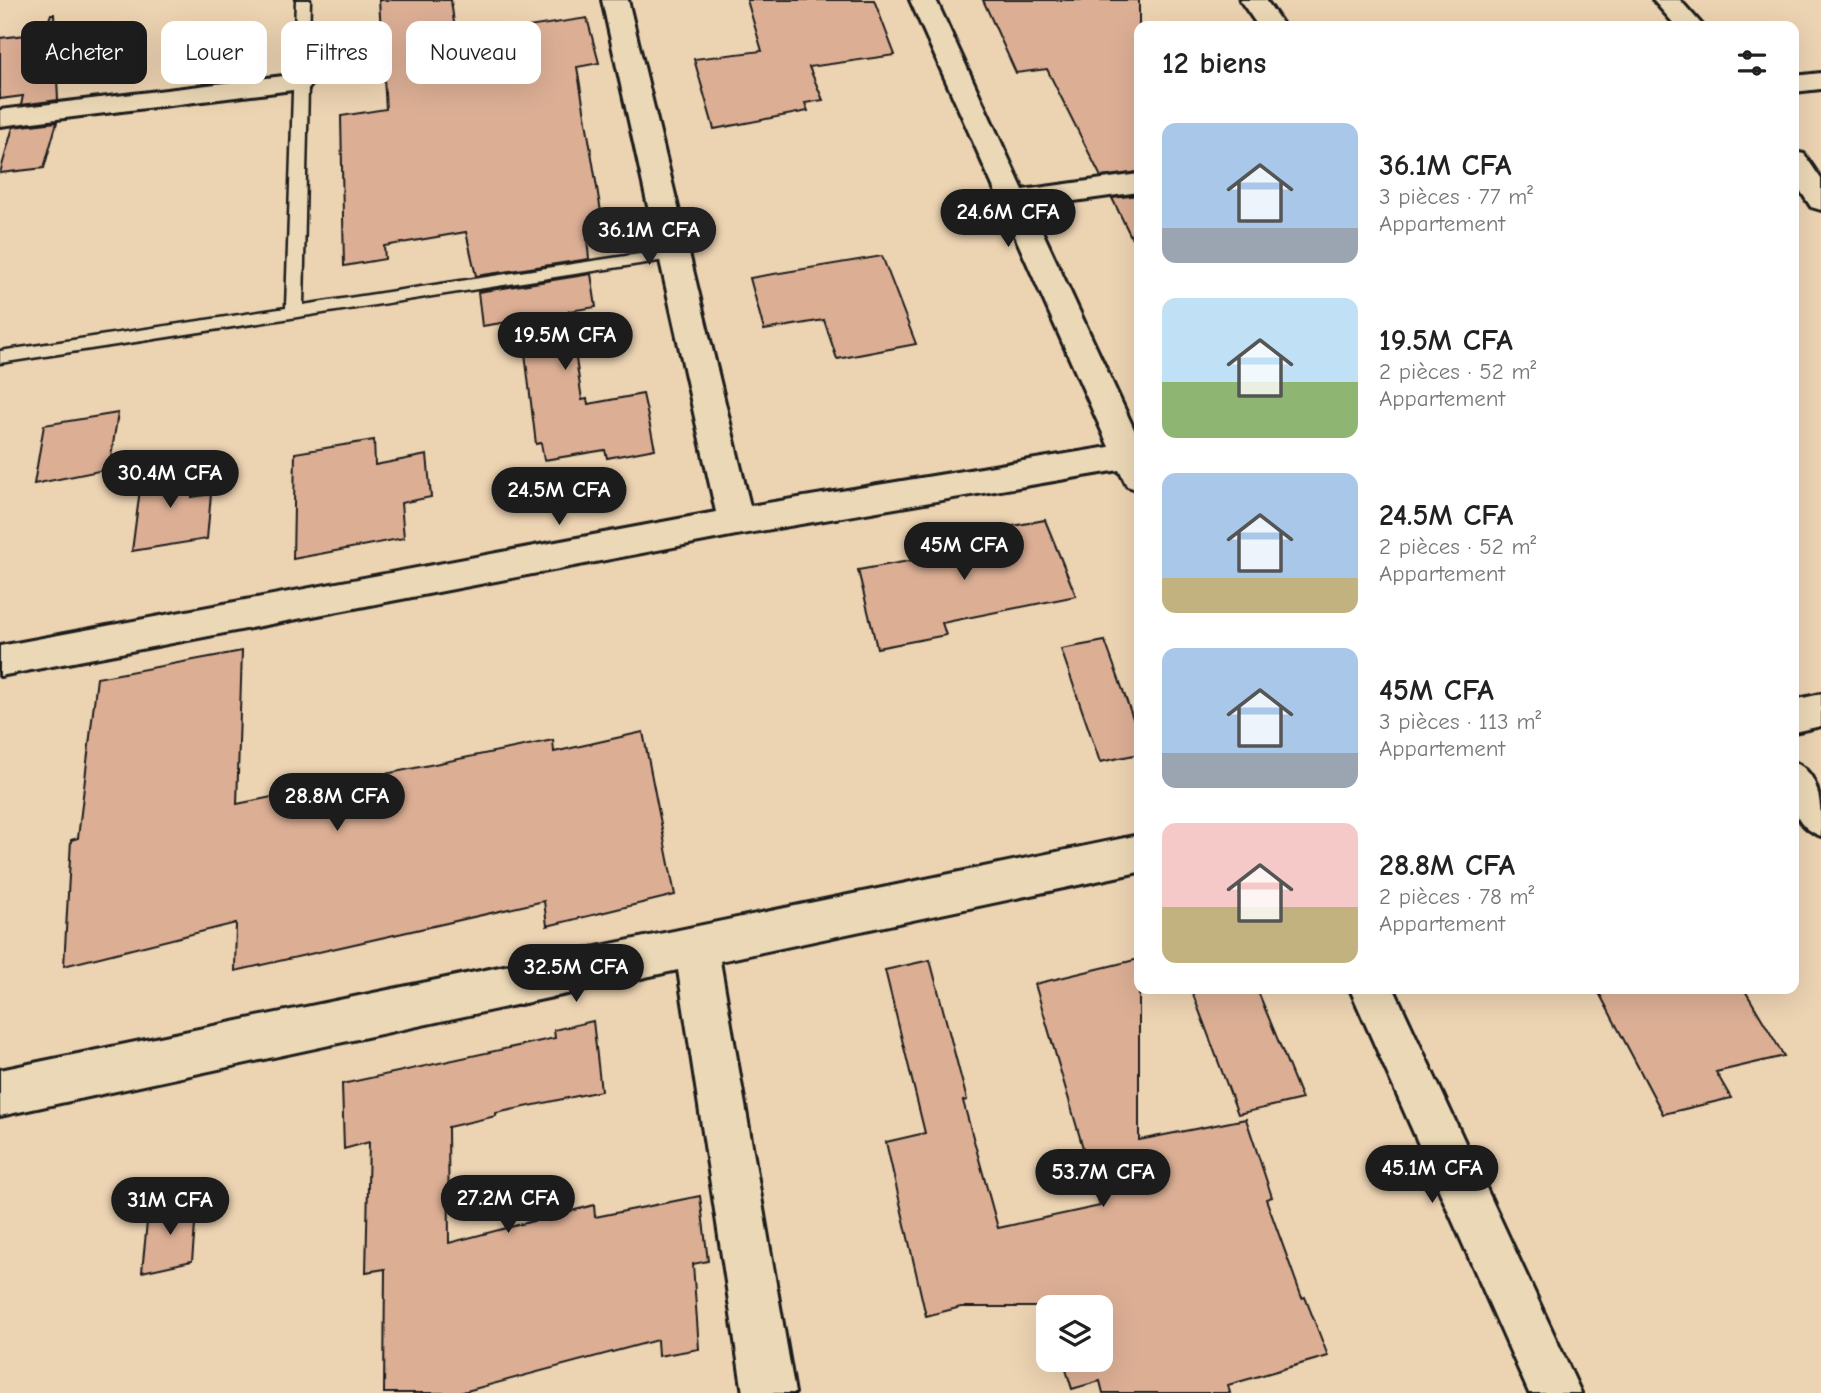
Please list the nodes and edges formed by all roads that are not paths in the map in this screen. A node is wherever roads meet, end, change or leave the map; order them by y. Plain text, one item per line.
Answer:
1 (303, 0) edge
2 (615, 0) edge
3 (923, 0) edge
4 (1252, 0) edge
5 (1666, 0) edge
6 (302, 21) edge
7 (1267, 21) edge
8 (1685, 21) edge
9 (1821, 81) edge
10 (1799, 83) edge
11 (283, 84) edge
12 (300, 84) edge
13 (0, 118) edge
14 (1799, 168) edge
15 (1134, 184) edge
16 (1014, 200) junction
17 (1821, 201) edge
18 (672, 254) junction
19 (294, 312) junction
20 (0, 357) edge
21 (1134, 464) edge
22 (1134, 466) edge
23 (736, 522) junction
24 (0, 661) edge
25 (1821, 710) edge
26 (1799, 715) edge
27 (1799, 786) edge
28 (1821, 818) edge
29 (1134, 854) edge
30 (696, 945) junction
31 (1373, 994) edge
32 (0, 1093) edge
33 (769, 1393) edge
34 (1555, 1393) edge

1 - 6 lane
2 - 18 street
3 - 16 street
4 - 7 street
5 - 8 street
9 - 10 street
11 - 13 street
12 - 19 lane
14 - 17 street
15 - 16 street
16 - 21 street
18 - 19 lane
18 - 23 street
19 - 20 lane
22 - 23 street
23 - 24 street
25 - 26 street
27 - 28 street
29 - 30 street
30 - 32 street
30 - 33 street
31 - 34 street

